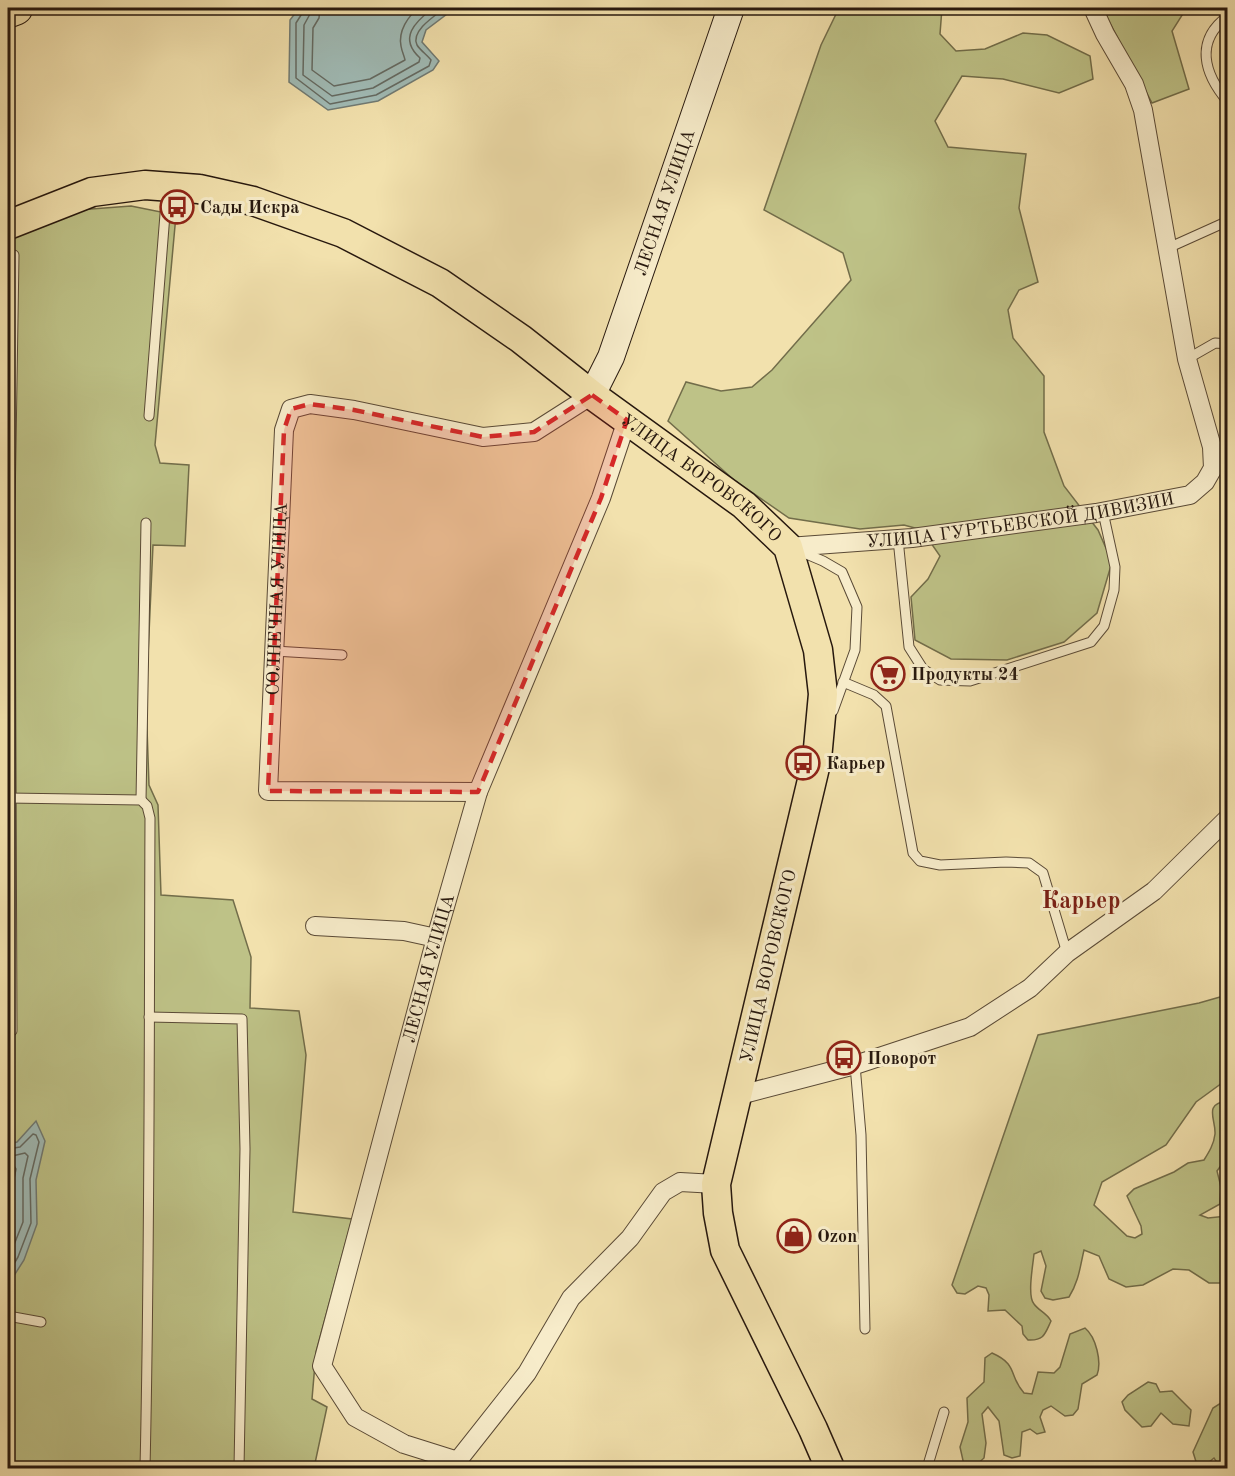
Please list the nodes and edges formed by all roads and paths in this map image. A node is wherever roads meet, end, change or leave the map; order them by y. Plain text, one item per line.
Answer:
1 (16, 8) edge
2 (731, 8) edge
3 (1093, 8) edge
4 (8, 11) edge
5 (1227, 16) edge
6 (1227, 102) edge
7 (167, 186) junction
8 (1227, 221) edge
9 (8, 225) edge
10 (1168, 248) junction
11 (14, 255) dead end
12 (1227, 344) edge
13 (1187, 359) junction
14 (592, 395) junction
15 (148, 416) dead end
16 (627, 420) junction
17 (1103, 512) junction
18 (146, 523) dead end
19 (898, 539) junction
20 (788, 547) junction
21 (274, 651) junction
22 (342, 655) dead end
23 (843, 682) junction
24 (817, 759) junction
25 (478, 792) junction
26 (10, 798) edge
27 (141, 800) junction
28 (1227, 818) edge
29 (315, 926) dead end
30 (436, 938) junction
31 (1067, 953) junction
32 (148, 1017) junction
33 (12, 1031) dead end
34 (855, 1065) junction
35 (736, 1096) junction
36 (716, 1184) junction
37 (8, 1316) edge
38 (41, 1322) dead end
39 (865, 1329) dead end
40 (944, 1412) dead end
41 (455, 1465) edge
42 (145, 1468) edge
43 (239, 1468) edge
44 (830, 1468) edge
45 (927, 1468) edge

1 - 4 highway
2 - 14 street, ЛЕСНАЯ УЛИЦА
3 - 10 street, УЛИЦА ГУРТЬЕВСКОЙ ДИВИЗИИ
5 - 6 lane
7 - 9 main road, УЛИЦА ВОРОВСКОГО
7 - 14 main road, УЛИЦА ВОРОВСКОГО
7 - 15 lane
8 - 10 lane
10 - 13 street, УЛИЦА ГУРТЬЕВСКОЙ ДИВИЗИИ
11 - 26 lane
12 - 13 lane
13 - 17 street, УЛИЦА ГУРТЬЕВСКОЙ ДИВИЗИИ
14 - 16 main road, УЛИЦА ВОРОВСКОГО
14 - 21 street, СОЛНЕЧНАЯ УЛИЦА
16 - 20 main road, УЛИЦА ВОРОВСКОГО
16 - 25 street, ЛЕСНАЯ УЛИЦА
17 - 19 street, УЛИЦА ГУРТЬЕВСКОЙ ДИВИЗИИ
17 - 19 lane
18 - 27 lane
19 - 20 street, УЛИЦА ГУРТЬЕВСКОЙ ДИВИЗИИ
20 - 23 lane
20 - 24 main road, УЛИЦА ВОРОВСКОГО
21 - 22 lane
21 - 25 street, СОЛНЕЧНАЯ УЛИЦА
23 - 24 lane
23 - 31 lane
24 - 35 main road, УЛИЦА ВОРОВСКОГО
25 - 30 street, ЛЕСНАЯ УЛИЦА
26 - 27 lane
26 - 33 lane
27 - 32 lane
28 - 31 street
29 - 30 street
30 - 41 street, ЛЕСНАЯ УЛИЦА
31 - 34 street
32 - 42 lane
32 - 43 lane
34 - 35 street
34 - 39 lane
35 - 36 main road, УЛИЦА ВОРОВСКОГО
36 - 41 street
36 - 44 main road, УЛИЦА ВОРОВСКОГО
37 - 38 lane
40 - 45 lane

